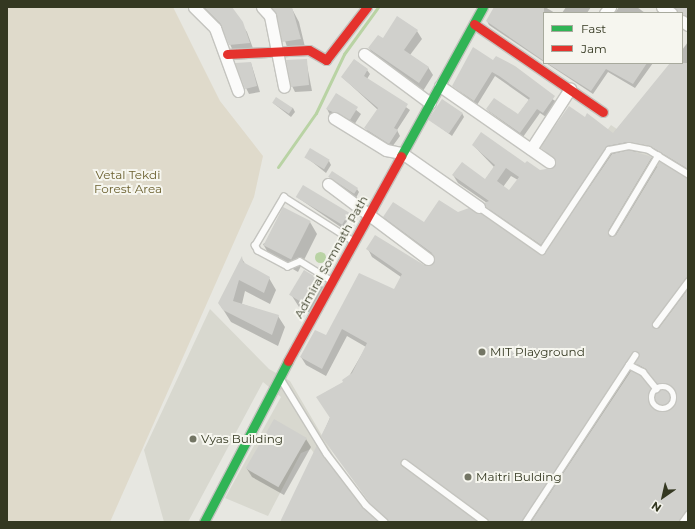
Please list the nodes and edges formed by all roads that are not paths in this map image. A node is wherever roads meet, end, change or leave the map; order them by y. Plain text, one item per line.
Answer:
1 (194, 7) edge
2 (262, 7) edge
3 (367, 7) edge
4 (483, 7) edge
5 (474, 24) junction
6 (277, 50) junction
7 (227, 54) junction
8 (364, 54) dead end
9 (440, 86) junction
10 (284, 87) dead end
11 (570, 89) junction
12 (238, 91) dead end
13 (430, 103) junction
14 (602, 112) dead end
15 (334, 118) dead end
16 (531, 149) junction
17 (402, 153) junction
18 (658, 156) junction
19 (549, 162) dead end
20 (688, 174) edge
21 (328, 184) dead end
22 (479, 207) joint
23 (367, 217) junction
24 (612, 233) dead end
25 (353, 242) junction
26 (428, 259) dead end
27 (332, 281) junction
28 (688, 282) edge
29 (656, 325) dead end
30 (635, 356) dead end
31 (629, 365) junction
32 (280, 376) junction
33 (657, 388) junction
34 (405, 462) dead end
35 (688, 515) edge
36 (204, 522) edge
37 (385, 522) edge
38 (485, 522) edge
39 (526, 522) edge
40 (683, 522) edge

1 - 7 street
2 - 6 street
3 - 6 street
4 - 5 street, Admiral Somnath Path
5 - 9 street, Admiral Somnath Path
5 - 11 street
6 - 7 street
6 - 10 street
7 - 12 street
8 - 13 street
9 - 13 street, Admiral Somnath Path
9 - 16 street
11 - 14 street
11 - 16 street
13 - 17 street, Admiral Somnath Path
15 - 17 street
16 - 19 street
17 - 22 street
17 - 23 street, Admiral Somnath Path
18 - 20 lane
18 - 22 lane
18 - 24 lane
21 - 23 street
23 - 25 street, Admiral Somnath Path
23 - 26 street
25 - 27 street, Admiral Somnath Path
25 - 27 lane
27 - 32 street, Admiral Somnath Path
28 - 29 lane
30 - 31 lane
31 - 33 lane
31 - 39 lane
32 - 36 street, Admiral Somnath Path
32 - 37 lane
33 - 33 lane
34 - 38 lane
35 - 40 lane

